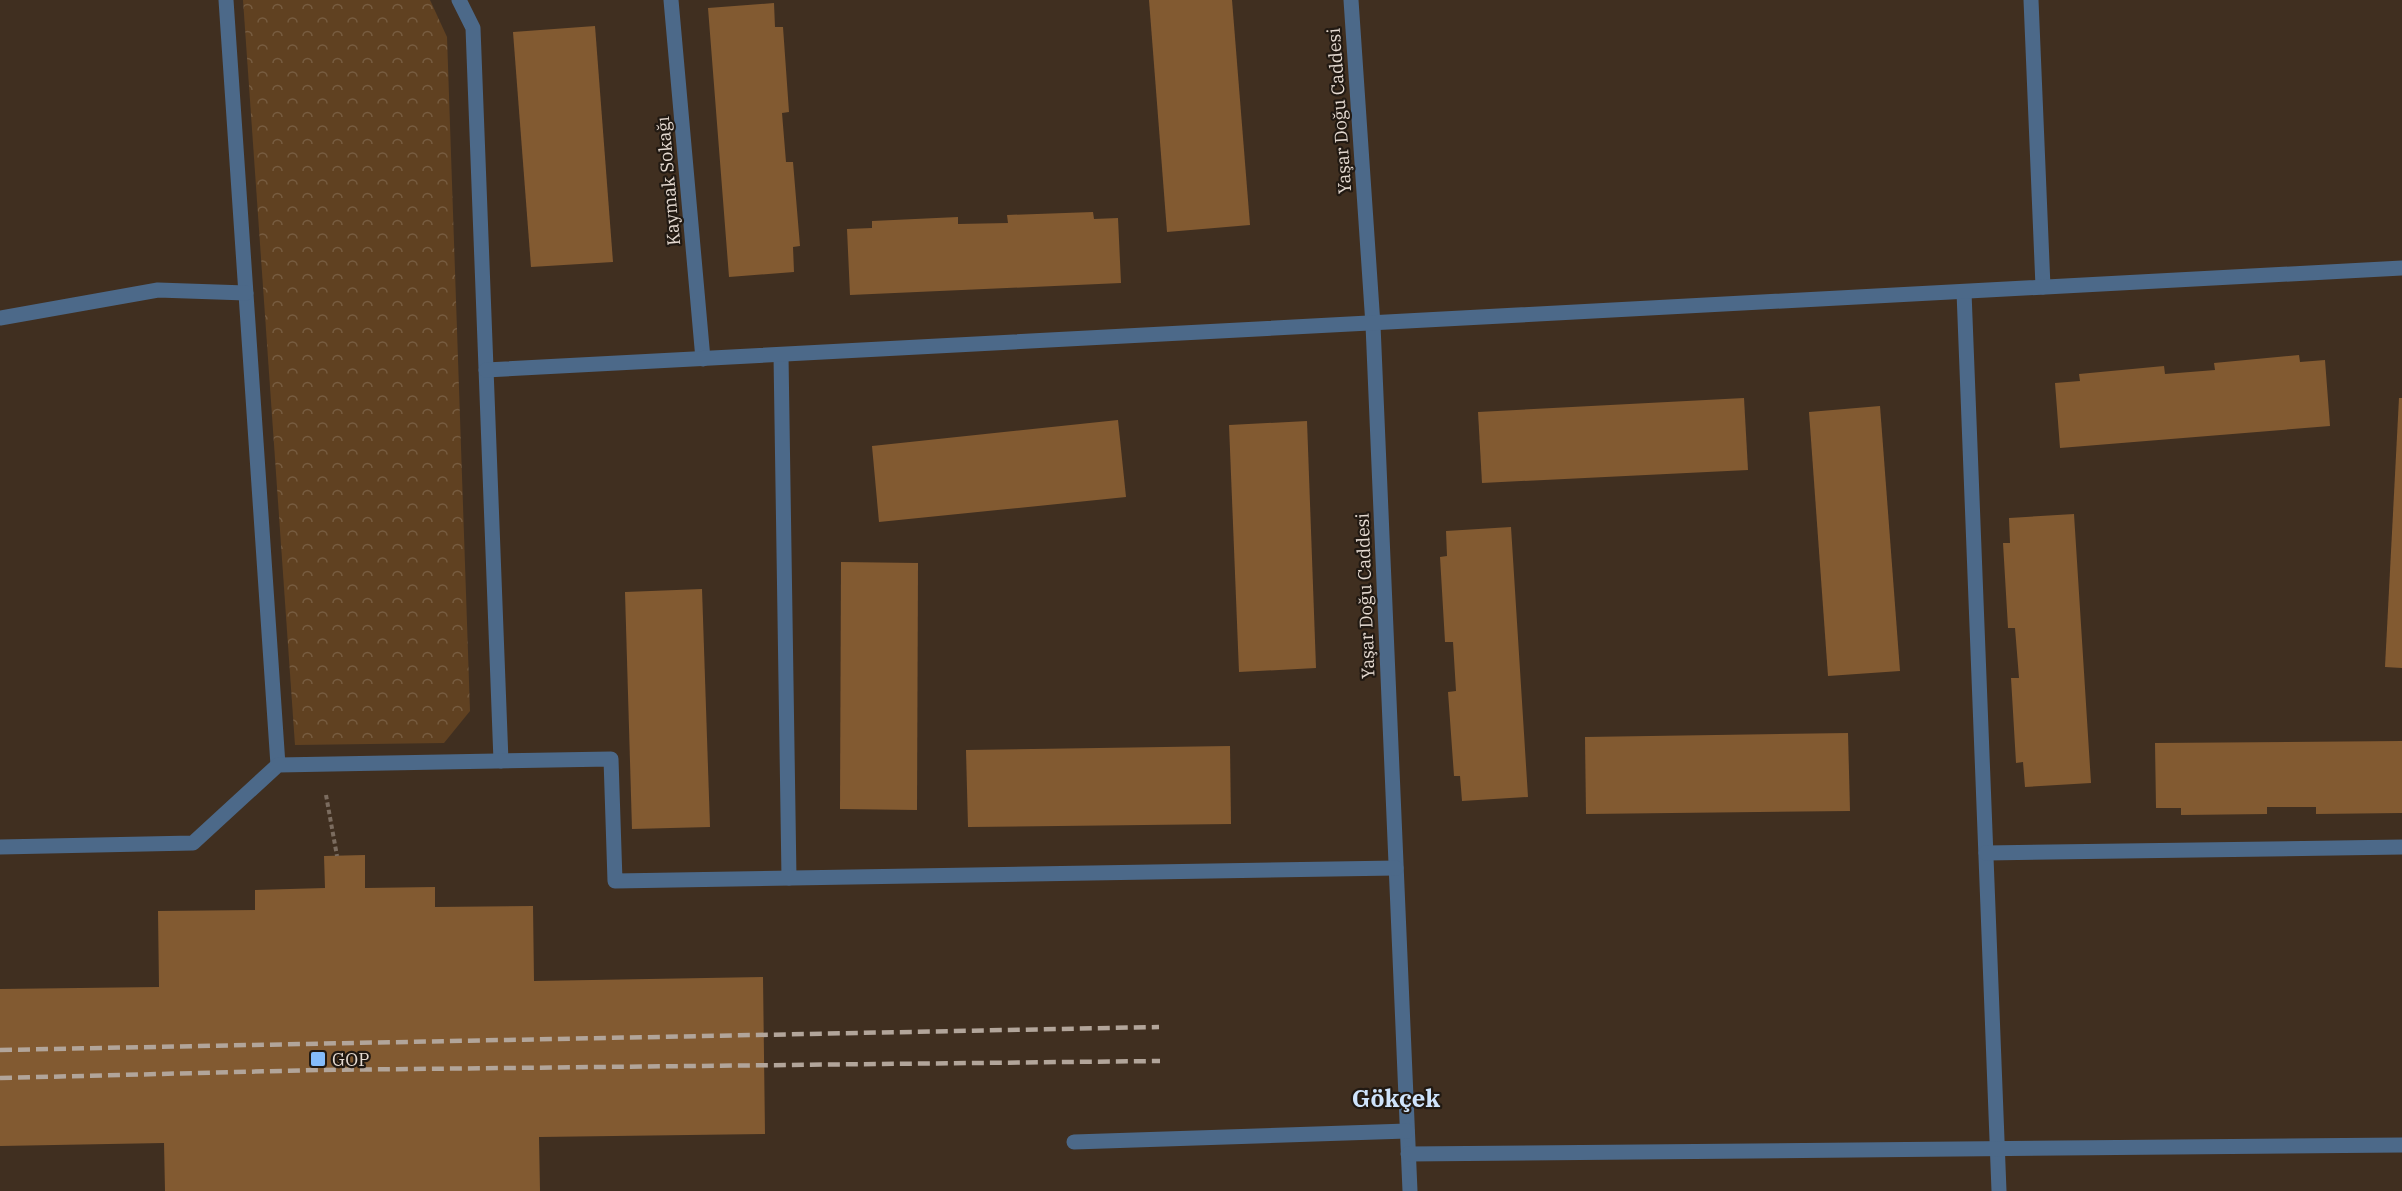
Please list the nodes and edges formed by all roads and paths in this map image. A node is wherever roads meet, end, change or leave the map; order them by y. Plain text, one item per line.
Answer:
1 (226, 0) edge
2 (459, 0) edge
3 (671, 0) edge
4 (1351, 0) edge
5 (2031, 0) edge
6 (2402, 268) edge
7 (2043, 288) junction
8 (1964, 292) junction
9 (246, 293) junction
10 (0, 318) edge
11 (1373, 325) junction
12 (782, 355) junction
13 (703, 359) junction
14 (486, 370) junction
15 (501, 761) junction
16 (278, 765) junction
17 (320, 765) junction
18 (0, 847) edge
19 (2402, 847) edge
20 (1986, 853) junction
21 (337, 856) dead end
22 (1396, 868) junction
23 (789, 878) junction
24 (1407, 1131) junction
25 (1074, 1142) dead end
26 (2402, 1145) edge
27 (1998, 1150) junction
28 (1408, 1154) junction
29 (1410, 1191) edge
30 (1999, 1191) edge

1 - 9 street
2 - 14 street
3 - 13 street, Kaymak Sokağı
4 - 11 street, Yaşar Doğu Caddesi
5 - 7 street
6 - 7 street
7 - 8 street
8 - 11 street
8 - 20 street
9 - 10 street
9 - 16 street
11 - 12 street
11 - 22 street, Yaşar Doğu Caddesi
12 - 13 street
12 - 23 street
13 - 14 street
14 - 15 street
15 - 17 street
15 - 23 street
16 - 17 street
16 - 18 street
17 - 21 path
19 - 20 street
20 - 27 street
22 - 23 street
22 - 24 street, Yaşar Doğu Caddesi
24 - 25 street
24 - 28 street, Yaşar Doğu Caddesi
26 - 27 street
27 - 28 street
27 - 30 street
28 - 29 street, Yaşar Doğu Caddesi

